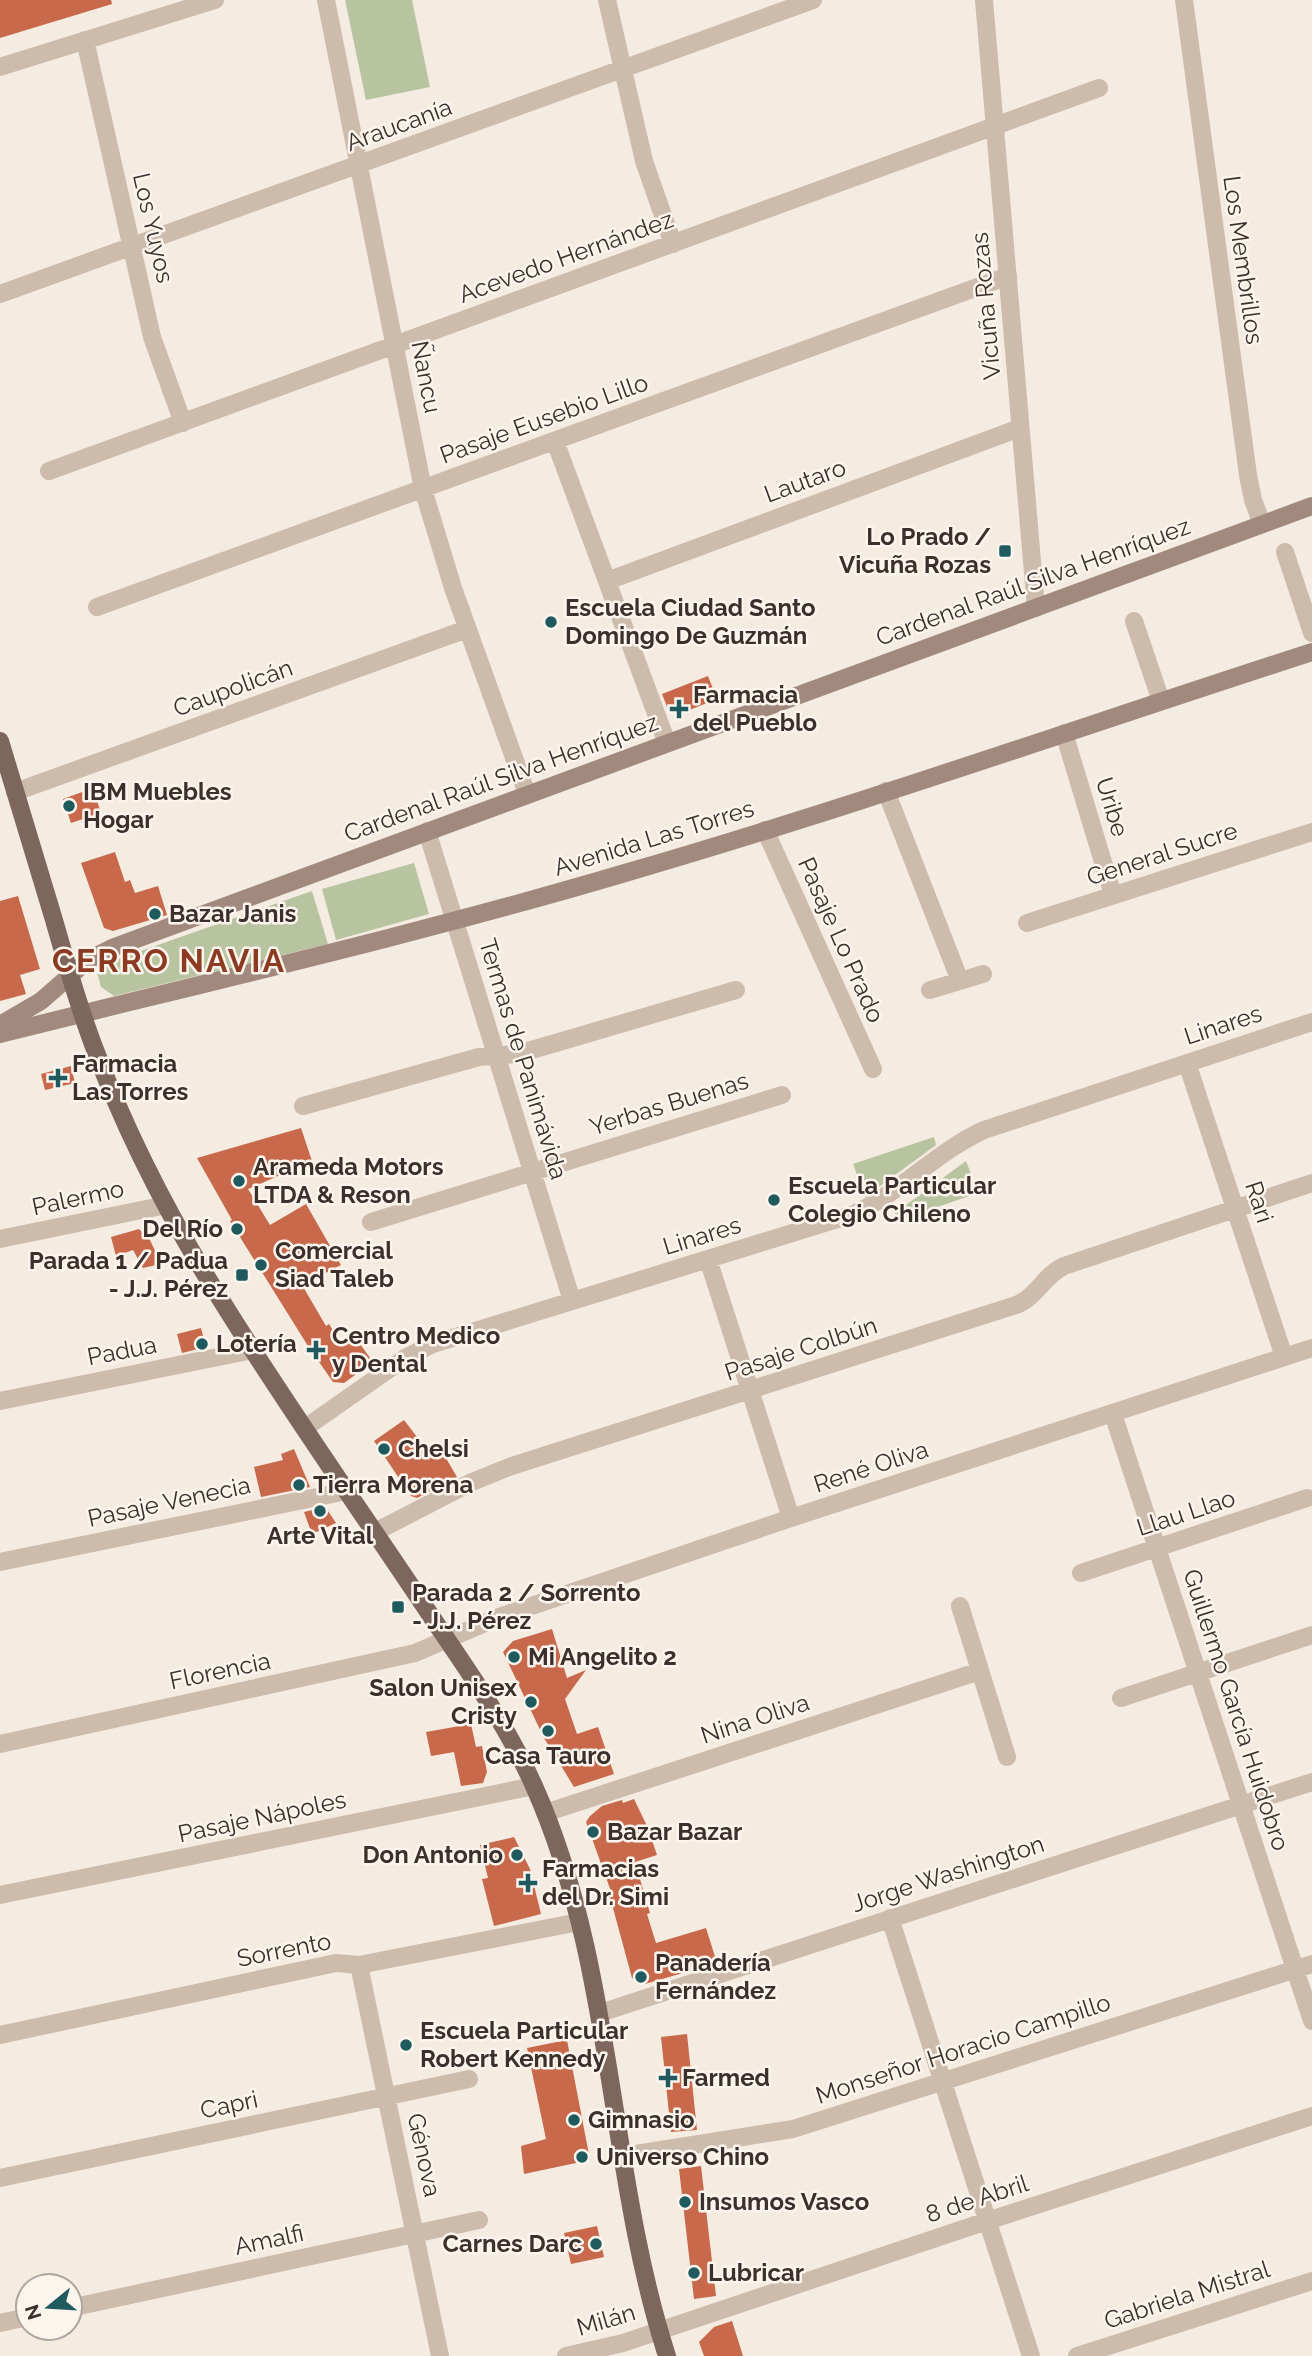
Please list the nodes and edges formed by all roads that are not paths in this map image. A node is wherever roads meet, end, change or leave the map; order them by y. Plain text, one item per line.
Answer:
1 (215, 0) edge
2 (326, 0) edge
3 (607, 0) edge
4 (813, 0) edge
5 (984, 0) edge
6 (1184, 0) edge
7 (85, 40) junction
8 (0, 67) edge
9 (622, 70) junction
10 (1099, 88) dead end
11 (995, 126) junction
12 (359, 166) junction
13 (673, 244) junction
14 (132, 247) junction
15 (1008, 276) junction
16 (0, 294) edge
17 (394, 345) junction
18 (183, 423) junction
19 (1020, 428) junction
20 (555, 441) junction
21 (49, 471) dead end
22 (423, 489) junction
23 (1312, 506) edge
24 (1262, 524) junction
25 (1285, 552) dead end
26 (607, 581) junction
27 (97, 607) dead end
28 (1036, 608) junction
29 (1134, 621) dead end
30 (467, 629) junction
31 (1312, 633) edge
32 (1312, 652) edge
33 (1161, 701) junction
34 (1064, 733) junction
35 (0, 741) edge
36 (667, 743) junction
37 (886, 791) junction
38 (15, 792) junction
39 (527, 794) junction
40 (765, 830) junction
41 (427, 831) junction
42 (1312, 832) edge
43 (1113, 895) junction
44 (455, 921) junction
45 (1027, 923) dead end
46 (983, 974) dead end
47 (70, 975) junction
48 (960, 981) junction
49 (736, 990) dead end
50 (930, 990) dead end
51 (82, 1014) junction
52 (1312, 1022) edge
53 (0, 1025) edge
54 (0, 1034) edge
55 (497, 1056) junction
56 (1188, 1063) junction
57 (873, 1069) dead end
58 (782, 1096) dead end
59 (303, 1106) dead end
60 (533, 1172) junction
61 (1312, 1183) edge
62 (166, 1205) junction
63 (1235, 1208) junction
64 (370, 1222) dead end
65 (0, 1239) edge
66 (708, 1259) junction
67 (572, 1301) junction
68 (1312, 1348) edge
69 (253, 1350) junction
70 (1284, 1357) junction
71 (750, 1391) junction
72 (0, 1401) edge
73 (1113, 1414) junction
74 (305, 1428) junction
75 (348, 1491) junction
76 (1307, 1499) dead end
77 (791, 1518) junction
78 (375, 1532) junction
79 (1157, 1548) junction
80 (0, 1562) edge
81 (1081, 1573) dead end
82 (960, 1606) dead end
83 (1312, 1635) edge
84 (448, 1640) junction
85 (980, 1671) junction
86 (1198, 1672) junction
87 (1121, 1698) dead end
88 (0, 1744) edge
89 (1007, 1757) dead end
90 (1312, 1782) edge
91 (534, 1786) junction
92 (1241, 1805) junction
93 (545, 1813) junction
94 (0, 1895) edge
95 (890, 1919) junction
96 (579, 1922) junction
97 (359, 1965) junction
98 (1304, 1967) edge
99 (600, 2013) junction
100 (1312, 2021) edge
101 (0, 2035) edge
102 (469, 2079) dead end
103 (942, 2081) junction
104 (386, 2096) junction
105 (1312, 2116) edge
106 (623, 2156) junction
107 (0, 2178) edge
108 (479, 2220) dead end
109 (987, 2221) junction
110 (415, 2234) junction
111 (1312, 2281) edge
112 (84, 2305) edge
113 (659, 2330) junction
114 (440, 2356) edge
115 (566, 2356) edge
116 (667, 2356) edge
117 (1031, 2356) edge
118 (1077, 2356) edge

1 - 7 street
2 - 12 street, Ñancu
3 - 9 street
4 - 9 street, Araucanía
5 - 11 street, Vicuña Rozas
6 - 24 street, Los Membrillos
7 - 8 street
7 - 14 street, Los Yuyos
9 - 12 street, Araucanía
9 - 13 street
10 - 11 street, Acevedo Hernández
11 - 13 street, Acevedo Hernández
11 - 15 street, Vicuña Rozas
12 - 14 street, Araucanía
12 - 17 street, Ñancu
13 - 17 street, Acevedo Hernández
14 - 16 street, Araucanía
14 - 18 street, Los Yuyos
15 - 19 street, Vicuña Rozas
15 - 20 street, Pasaje Eusebio Lillo
17 - 18 street, Acevedo Hernández
17 - 22 street, Ñancu
18 - 21 street, Acevedo Hernández
19 - 26 street, Lautaro
19 - 28 street, Vicuña Rozas
20 - 22 street, Pasaje Eusebio Lillo
20 - 26 street
22 - 27 street, Pasaje Eusebio Lillo
22 - 30 street, Ñancu
23 - 24 main road, Cardenal Raúl Silva Henríquez
24 - 28 main road, Cardenal Raúl Silva Henríquez
25 - 31 street
26 - 36 street
28 - 36 main road, Cardenal Raúl Silva Henríquez
29 - 33 street
30 - 38 street, Caupolicán
30 - 39 street, Ñancu
32 - 33 main road, Avenida Las Torres
33 - 34 main road, Avenida Las Torres
34 - 37 main road, Avenida Las Torres
34 - 43 street, Uribe
35 - 38 main road
36 - 39 main road, Cardenal Raúl Silva Henríquez
37 - 40 main road, Avenida Las Torres
37 - 48 street
38 - 47 main road
39 - 41 main road, Cardenal Raúl Silva Henríquez
40 - 44 main road, Avenida Las Torres
40 - 57 street, Pasaje Lo Prado
41 - 44 street, Termas de Panimávida
41 - 47 main road, Cardenal Raúl Silva Henríquez
42 - 43 street, General Sucre
43 - 45 street, General Sucre
44 - 51 main road, Avenida Las Torres
44 - 55 street, Termas de Panimávida
46 - 48 street
47 - 51 main road
47 - 53 main road, Cardenal Raúl Silva Henríquez
48 - 50 street
49 - 55 street
51 - 54 main road, Avenida Las Torres
51 - 62 main road
52 - 56 street, Linares
55 - 59 street
55 - 60 street, Termas de Panimávida
56 - 63 street, Rari
56 - 66 street, Linares
58 - 60 street, Yerbas Buenas
60 - 64 street, Yerbas Buenas
60 - 67 street, Termas de Panimávida
61 - 63 street, Pasaje Colbún
62 - 65 street, Palermo
62 - 69 main road
63 - 70 street, Rari
63 - 71 street, Pasaje Colbún
66 - 67 street, Linares
66 - 71 street
67 - 74 street, Linares
68 - 70 street, René Oliva
69 - 72 street, Padua
69 - 74 main road
70 - 73 street, René Oliva
71 - 77 street
71 - 78 street, Pasaje Colbún
73 - 77 street, René Oliva
73 - 79 street, Guillermo García Huidobro
74 - 75 main road
75 - 78 main road
75 - 80 street, Pasaje Venecia
76 - 79 street, Llau Llao
77 - 84 street, René Oliva
78 - 84 main road
79 - 81 street, Llau Llao
79 - 86 street, Guillermo García Huidobro
82 - 85 street
83 - 86 street
84 - 88 street, Florencia
84 - 91 main road
85 - 89 street
85 - 93 street, Nina Oliva
86 - 87 street
86 - 92 street, Guillermo García Huidobro
90 - 92 street, Jorge Washington
91 - 93 main road
91 - 94 street, Pasaje Nápoles
92 - 95 street, Jorge Washington
92 - 98 street, Guillermo García Huidobro
93 - 96 main road
95 - 99 street, Jorge Washington
95 - 103 street
96 - 97 street, Sorrento
96 - 99 main road
97 - 101 street, Sorrento
97 - 104 street, Génova
98 - 100 street, Guillermo García Huidobro
98 - 103 street, Monseñor Horacio Campillo
99 - 106 main road
102 - 104 street, Capri
103 - 106 street, Monseñor Horacio Campillo
103 - 109 street
104 - 107 street, Capri
104 - 110 street, Génova
105 - 109 street, 8 de Abril
106 - 113 main road
108 - 110 street, Amalfi
109 - 113 street, 8 de Abril
109 - 117 street
110 - 112 street, Amalfi
110 - 114 street, Génova
111 - 118 street, Gabriela Mistral
113 - 115 street, Milán
113 - 116 main road

